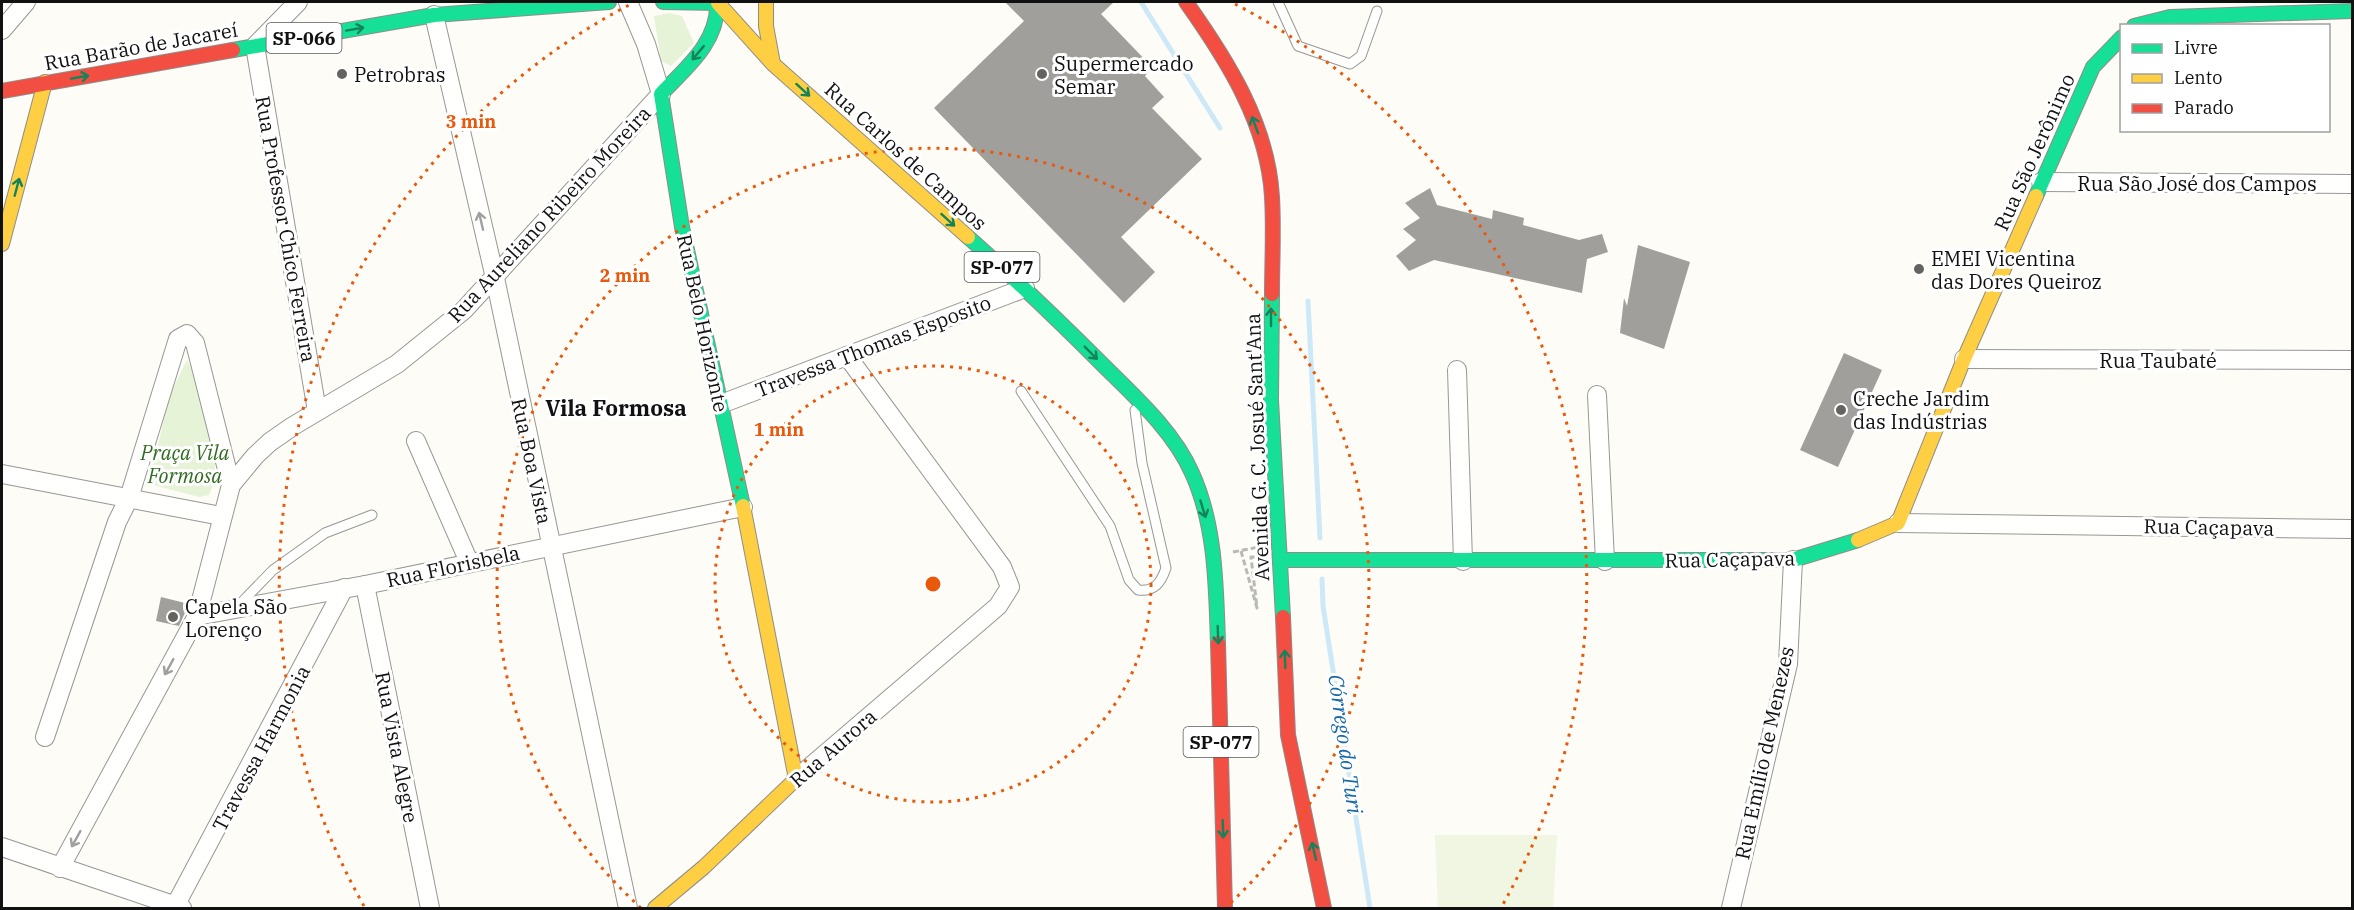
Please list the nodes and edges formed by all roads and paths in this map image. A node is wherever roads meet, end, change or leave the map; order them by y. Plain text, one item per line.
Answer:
1 (26, 2) edge
2 (298, 2) edge
3 (609, 2) edge
4 (628, 2) edge
5 (663, 2) edge
6 (719, 2) edge
7 (766, 2) edge
8 (1186, 2) edge
9 (1278, 2) edge
10 (554, 3) edge
11 (1377, 11) dead end
12 (2352, 11) edge
13 (434, 15) junction
14 (2142, 24) edge
15 (2, 30) edge
16 (2120, 38) edge
17 (255, 46) junction
18 (773, 64) junction
19 (45, 82) junction
20 (2, 91) edge
21 (661, 94) junction
22 (2041, 182) junction
23 (2352, 184) edge
24 (2, 244) edge
25 (495, 278) junction
26 (1025, 288) junction
27 (847, 356) junction
28 (1964, 359) junction
29 (2352, 360) edge
30 (1457, 370) dead end
31 (1021, 392) dead end
32 (1597, 395) dead end
33 (1134, 396) junction
34 (721, 404) junction
35 (318, 411) junction
36 (416, 441) dead end
37 (2, 474) edge
38 (231, 485) junction
39 (129, 498) junction
40 (743, 507) junction
41 (372, 515) dead end
42 (221, 516) junction
43 (1898, 524) junction
44 (2352, 529) edge
45 (1269, 543) dead end
46 (550, 546) junction
47 (1214, 553) junction
48 (1281, 560) junction
49 (1793, 560) junction
50 (1463, 561) junction
51 (1605, 561) junction
52 (469, 562) junction
53 (365, 585) junction
54 (344, 588) junction
55 (236, 609) junction
56 (197, 616) junction
57 (45, 737) dead end
58 (796, 779) junction
59 (2, 847) edge
60 (60, 868) junction
61 (177, 908) edge
62 (430, 909) edge
63 (628, 909) edge
64 (655, 909) edge
65 (1225, 909) edge
66 (1324, 909) edge
67 (1731, 909) edge

1 - 15 street
2 - 17 street
3 - 10 main road, Rua Barão de Jacareí / SP-066
4 - 21 street, Rua Belo Horizonte
5 - 6 main road
6 - 18 main road, Rua Carlos de Campos / SP-077
6 -> 21 main road, Rua Aureliano Ribeiro Moreira
7 - 18 main road
48 -> 8 main road, Avenida G. C. Josué Sant'Ana
9 - 11 lane
10 - 13 main road, Rua Barão de Jacareí / SP-066
12 - 14 main road
17 -> 13 main road, Rua Barão de Jacareí / SP-066
25 -> 13 street, Rua Boa Vista
16 - 22 main road, Rua São Jerônimo
19 -> 17 main road, Rua Barão de Jacareí / SP-066
17 - 35 street, Rua Professor Chico Ferreira
18 -> 26 main road, Rua Carlos de Campos / SP-077
19 - 20 main road, Rua Barão de Jacareí / SP-066
24 -> 19 main road
21 - 25 street, Rua Aureliano Ribeiro Moreira
21 - 34 main road, Rua Belo Horizonte
22 - 23 street, Rua São José dos Campos
22 - 28 main road, Rua São Jerônimo
25 - 35 street, Rua Aureliano Ribeiro Moreira
25 - 46 street, Rua Boa Vista
26 - 27 street, Travessa Thomas Esposito
26 -> 33 main road, Rua Carlos de Campos / SP-077
27 - 34 street, Travessa Thomas Esposito
27 - 58 street, Rua Aurora
28 - 29 street, Rua Taubaté
28 - 43 main road, Rua São Jerônimo
30 - 50 street
31 - 33 lane
32 - 51 street
33 -> 47 main road, Rua Carlos de Campos / SP-077
34 - 40 main road, Rua Belo Horizonte
35 - 38 street, Rua Aureliano Ribeiro Moreira
36 - 52 street
37 - 39 street
38 - 39 street
38 - 42 street, Rua Aureliano Ribeiro Moreira
39 - 42 street
39 - 57 street
40 - 46 street, Rua Florisbela
40 - 58 main road, Rua Belo Horizonte
41 - 55 lane
42 - 56 street, Rua Aureliano Ribeiro Moreira
43 - 44 street, Rua Caçapava
43 - 49 main road, Rua Caçapava
45 - 47 path
46 - 52 street, Rua Florisbela
46 - 63 street, Rua Boa Vista
47 -> 65 main road, Rua Carlos de Campos / SP-077
48 - 50 main road, Rua Caçapava
66 -> 48 main road, Avenida G. C. Josué Sant'Ana
49 - 51 main road, Rua Caçapava
49 - 67 street, Rua Emílio de Menezes
50 - 51 main road, Rua Caçapava
52 - 53 street, Rua Florisbela
53 - 54 street, Rua Florisbela
53 - 62 street, Rua Vista Alegre
54 - 55 street, Rua Florisbela
54 - 61 street, Travessa Harmonia
55 - 56 street, Rua Florisbela
56 -> 60 street, Rua Aureliano Ribeiro Moreira
58 - 64 main road, Rua Aurora
59 - 60 street
60 - 61 street

